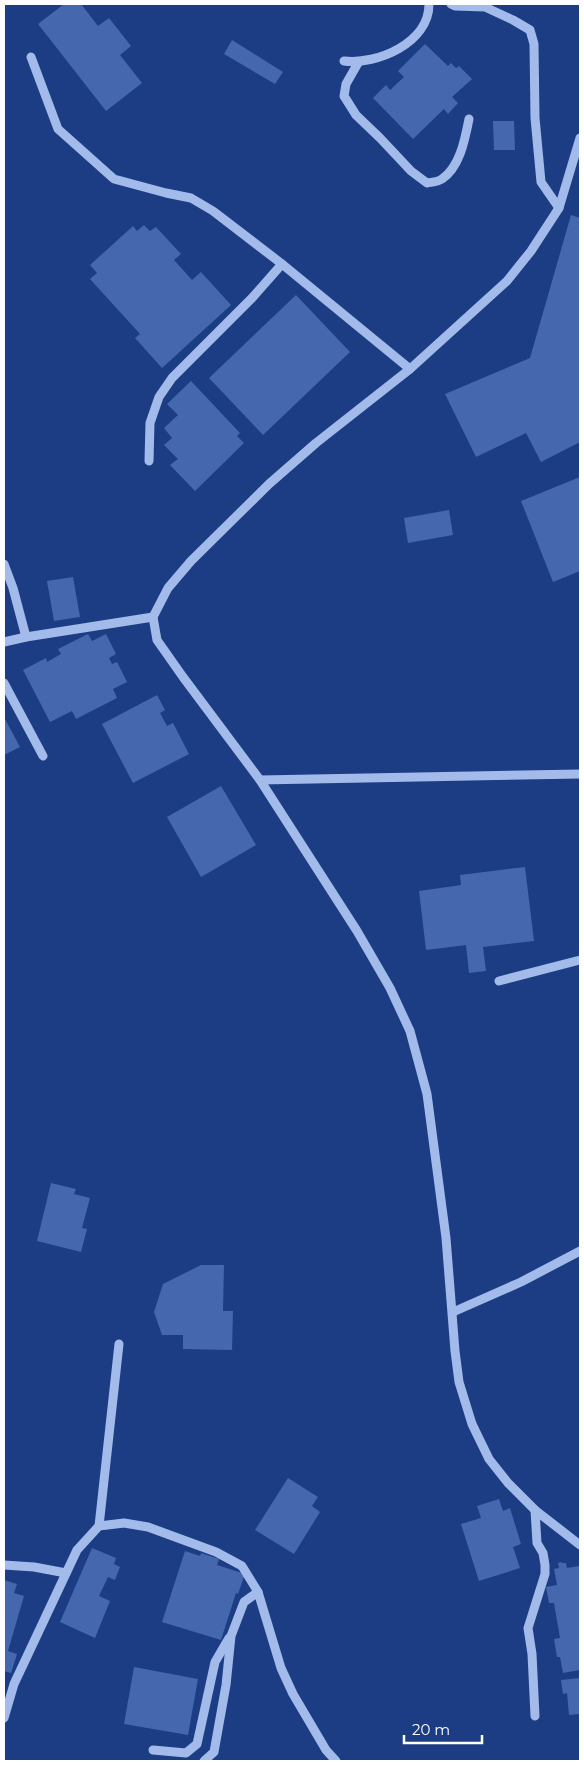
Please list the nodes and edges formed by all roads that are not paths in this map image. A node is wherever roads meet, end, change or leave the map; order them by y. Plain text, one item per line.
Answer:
1 (429, 4) edge
2 (451, 4) edge
3 (31, 57) dead end
4 (344, 61) dead end
5 (358, 63) junction
6 (469, 119) dead end
7 (580, 138) edge
8 (576, 166) edge
9 (559, 208) junction
10 (282, 264) junction
11 (410, 369) junction
12 (150, 461) dead end
13 (4, 564) edge
14 (153, 617) junction
15 (26, 637) junction
16 (4, 642) edge
17 (4, 682) edge
18 (43, 756) dead end
19 (580, 774) edge
20 (260, 780) junction
21 (580, 960) edge
22 (500, 981) dead end
23 (580, 1251) edge
24 (453, 1312) junction
25 (118, 1344) dead end
26 (535, 1510) junction
27 (99, 1526) junction
28 (580, 1545) edge
29 (4, 1565) edge
30 (66, 1573) junction
31 (258, 1592) junction
32 (231, 1636) junction
33 (535, 1716) dead end
34 (4, 1718) edge
35 (153, 1750) dead end
36 (204, 1761) edge
37 (336, 1761) edge

1 - 5 street
2 - 9 street
3 - 10 street
4 - 5 street
5 - 6 street
7 - 8 street
8 - 9 street
9 - 11 street
10 - 11 street
10 - 12 street
11 - 14 street
13 - 15 street
14 - 15 street
14 - 20 street
15 - 16 street
17 - 18 street
19 - 20 street
20 - 24 street
21 - 22 street
23 - 24 street
24 - 26 street
25 - 27 street
26 - 28 street
26 - 33 street
27 - 30 street
27 - 31 street
29 - 30 street
30 - 34 street
31 - 32 street
31 - 37 street
32 - 35 street
32 - 36 street

